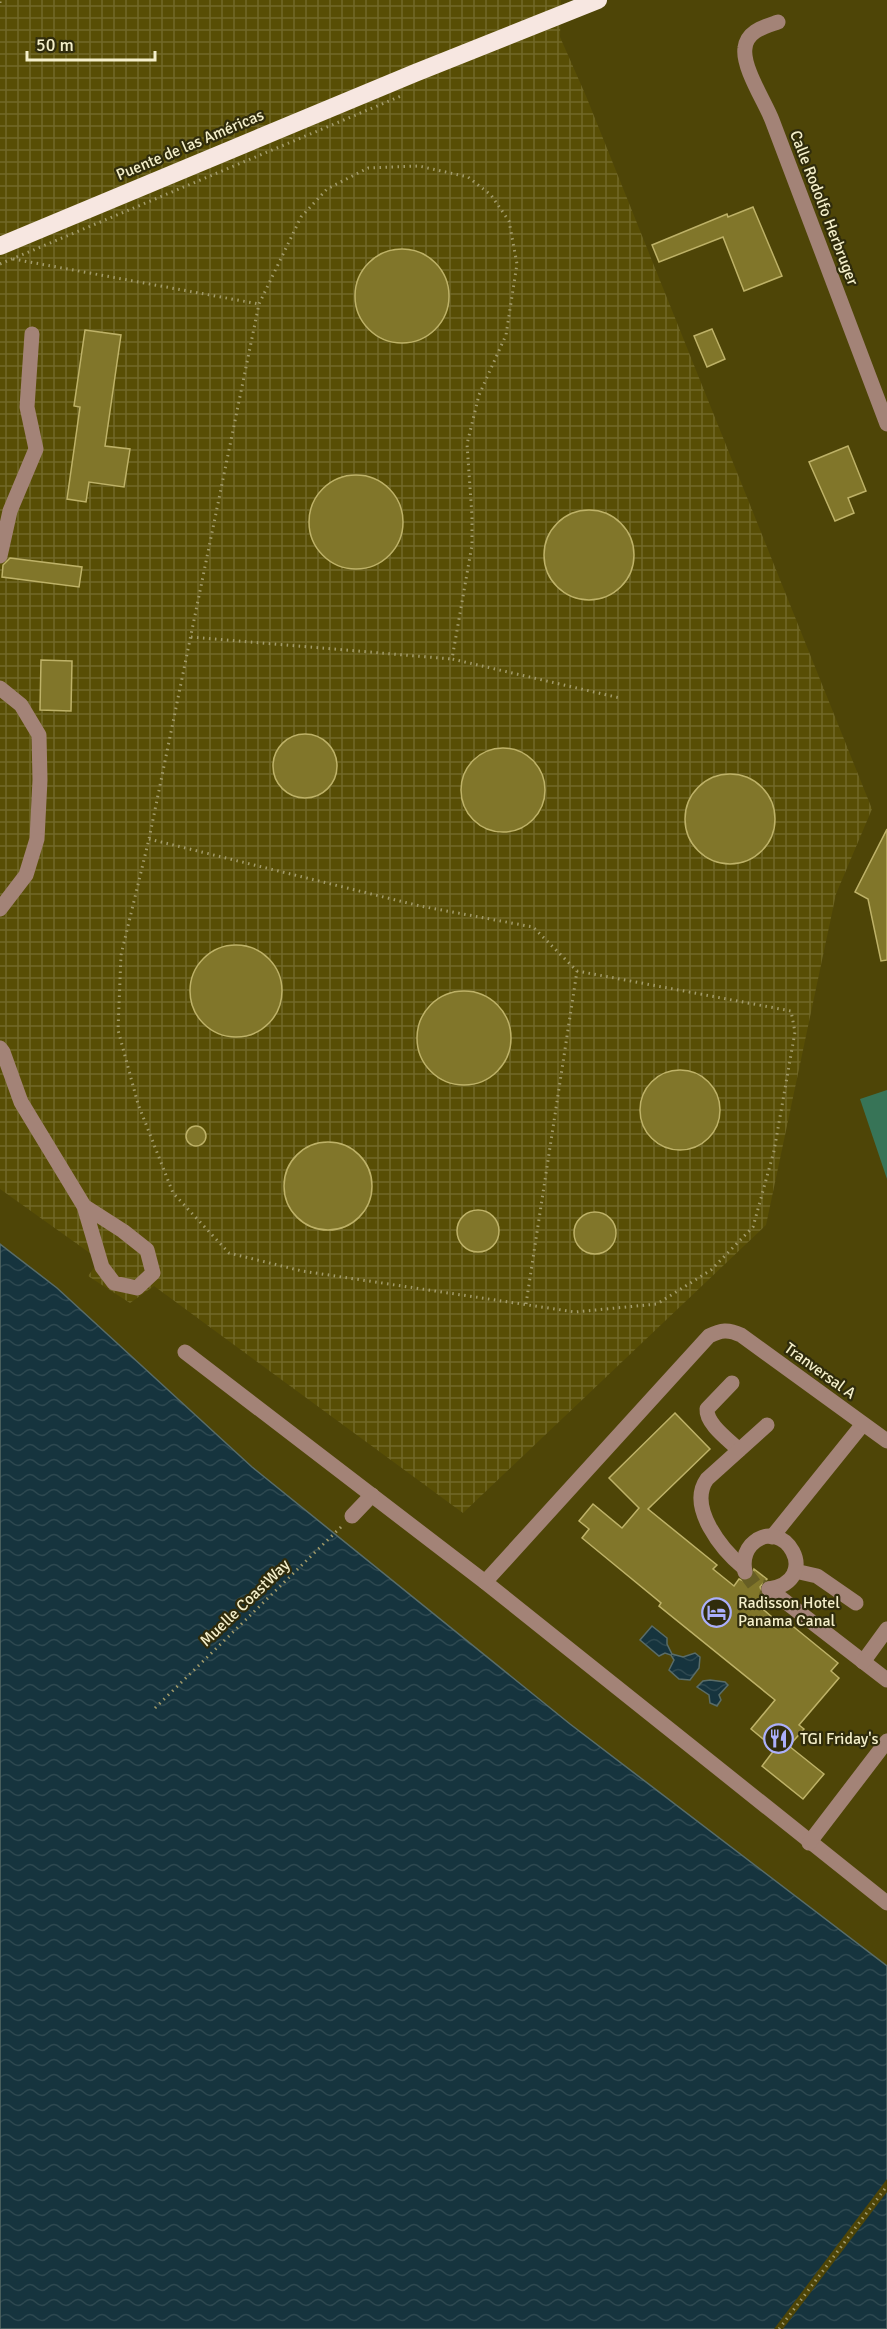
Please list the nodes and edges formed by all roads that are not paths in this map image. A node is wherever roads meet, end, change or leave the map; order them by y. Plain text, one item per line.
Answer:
1 (598, 0) edge
2 (778, 22) dead end
3 (3, 251) edge
4 (32, 334) dead end
5 (887, 424) edge
6 (0, 556) edge
7 (0, 688) edge
8 (0, 909) edge
9 (0, 1048) edge
10 (84, 1206) junction
11 (185, 1352) dead end
12 (732, 1383) dead end
13 (863, 1424) junction
14 (767, 1425) dead end
15 (887, 1442) edge
16 (740, 1450) junction
17 (372, 1495) junction
18 (352, 1516) road end
19 (716, 1535) junction
20 (772, 1537) junction
21 (746, 1551) junction
22 (795, 1570) junction
23 (485, 1582) junction
24 (856, 1603) dead end
25 (887, 1629) edge
26 (863, 1662) junction
27 (887, 1680) edge
28 (887, 1741) edge
29 (809, 1843) junction
30 (887, 1903) edge

1 - 3 highway, Puente de las Américas
2 - 5 street, Calle Rodolfo Herbruger
4 - 6 street
7 - 8 street
9 - 10 street
10 - 10 street
11 - 17 street
12 - 16 street
13 - 15 street, Tranversal A
13 - 20 street
13 - 23 street, Tranversal A
14 - 16 street
16 - 19 street
17 - 18 street
17 - 23 street
19 - 21 street
19 - 21 street
20 - 21 street
20 - 22 street
22 - 24 street
22 - 26 street
23 - 29 street
25 - 26 street
26 - 27 street
28 - 29 street
29 - 30 street

